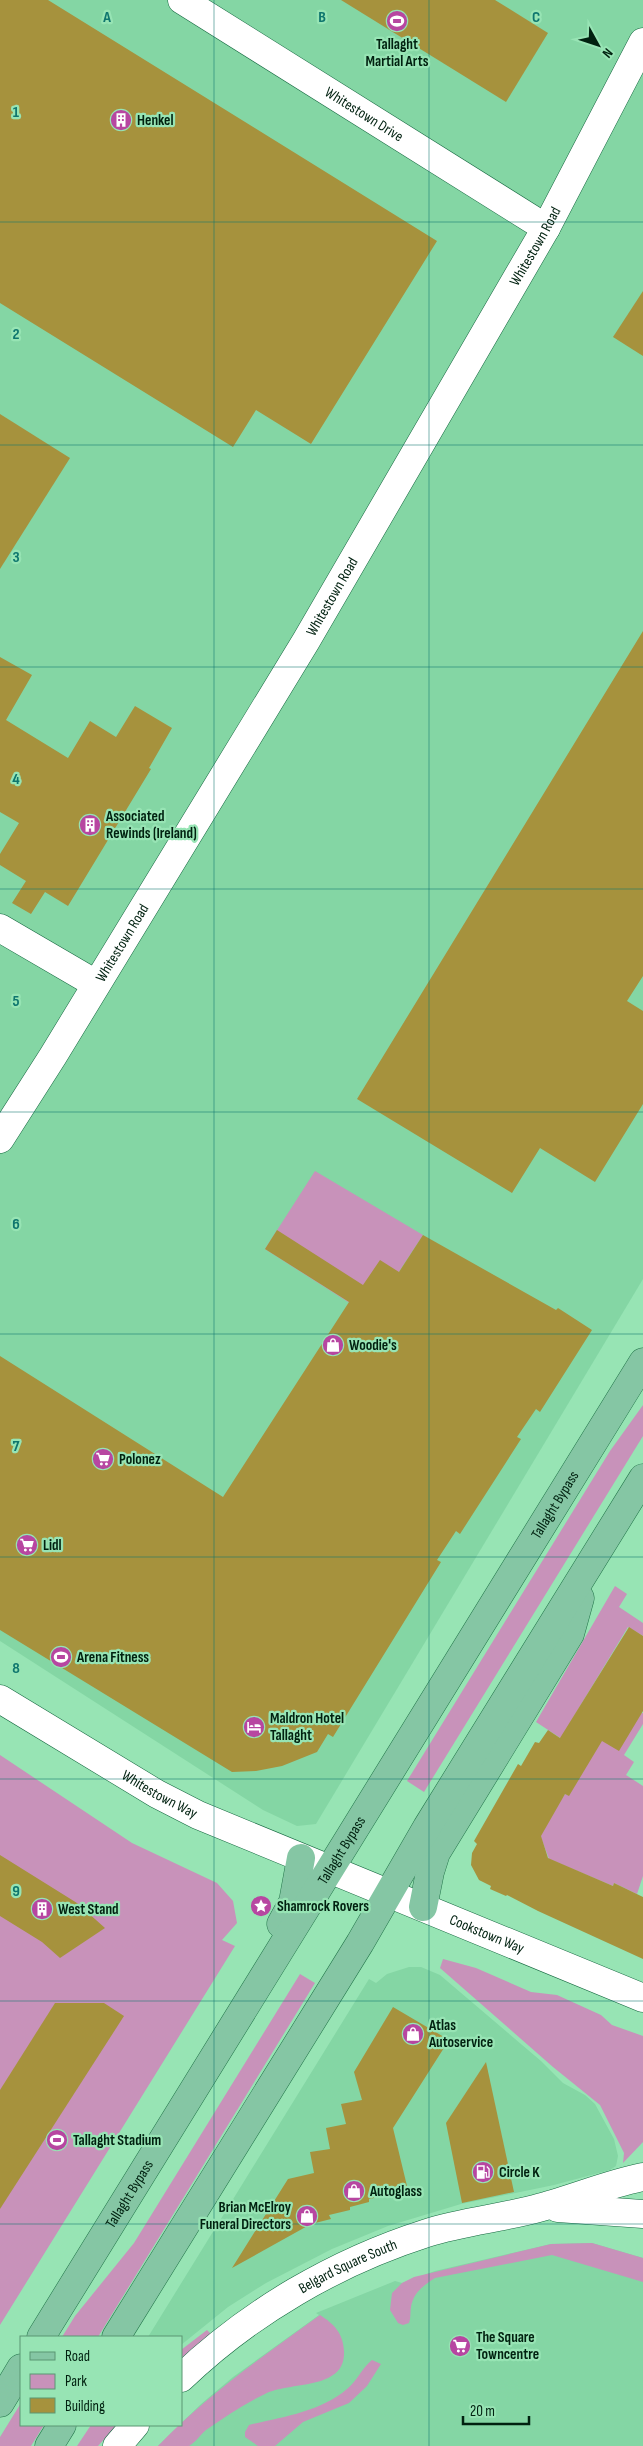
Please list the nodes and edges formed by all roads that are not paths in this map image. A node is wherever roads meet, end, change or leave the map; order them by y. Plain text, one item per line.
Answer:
1 (182, 0) edge
2 (643, 42) edge
3 (546, 228) junction
4 (0, 928) edge
5 (96, 984) junction
6 (0, 1139) edge
7 (643, 1362) edge
8 (643, 1478) edge
9 (587, 1570) junction
10 (0, 1699) edge
11 (301, 1858) junction
12 (332, 1869) junction
13 (389, 1893) junction
14 (424, 1908) junction
15 (643, 1998) edge
16 (146, 2168) junction
17 (643, 2176) edge
18 (542, 2207) junction
19 (643, 2214) edge
20 (42, 2336) edge
21 (117, 2336) edge
22 (20, 2370) edge
23 (182, 2377) edge
24 (0, 2403) edge
25 (61, 2426) edge
26 (133, 2426) edge
27 (49, 2446) edge
28 (117, 2446) edge

1 - 3 street, Whitestown Drive
2 - 3 street, Whitestown Road
3 - 5 street, Whitestown Road
4 - 5 street
5 - 6 street, Whitestown Road
7 - 12 main road, Tallaght Bypass
8 - 9 main road
9 - 13 main road
9 - 14 main road
10 - 11 street, Whitestown Way
11 - 12 street, Whitestown Way
11 - 16 main road
12 - 13 street, Cookstown Way
12 - 16 main road, Tallaght Bypass
13 - 14 street, Cookstown Way
13 - 21 main road
14 - 15 street, Cookstown Way
16 - 20 main road, Tallaght Bypass
17 - 18 street, Belgard Square South
18 - 19 street, Belgard Square South
18 - 23 street, Belgard Square South
22 - 24 main road
25 - 27 main road
26 - 28 street

